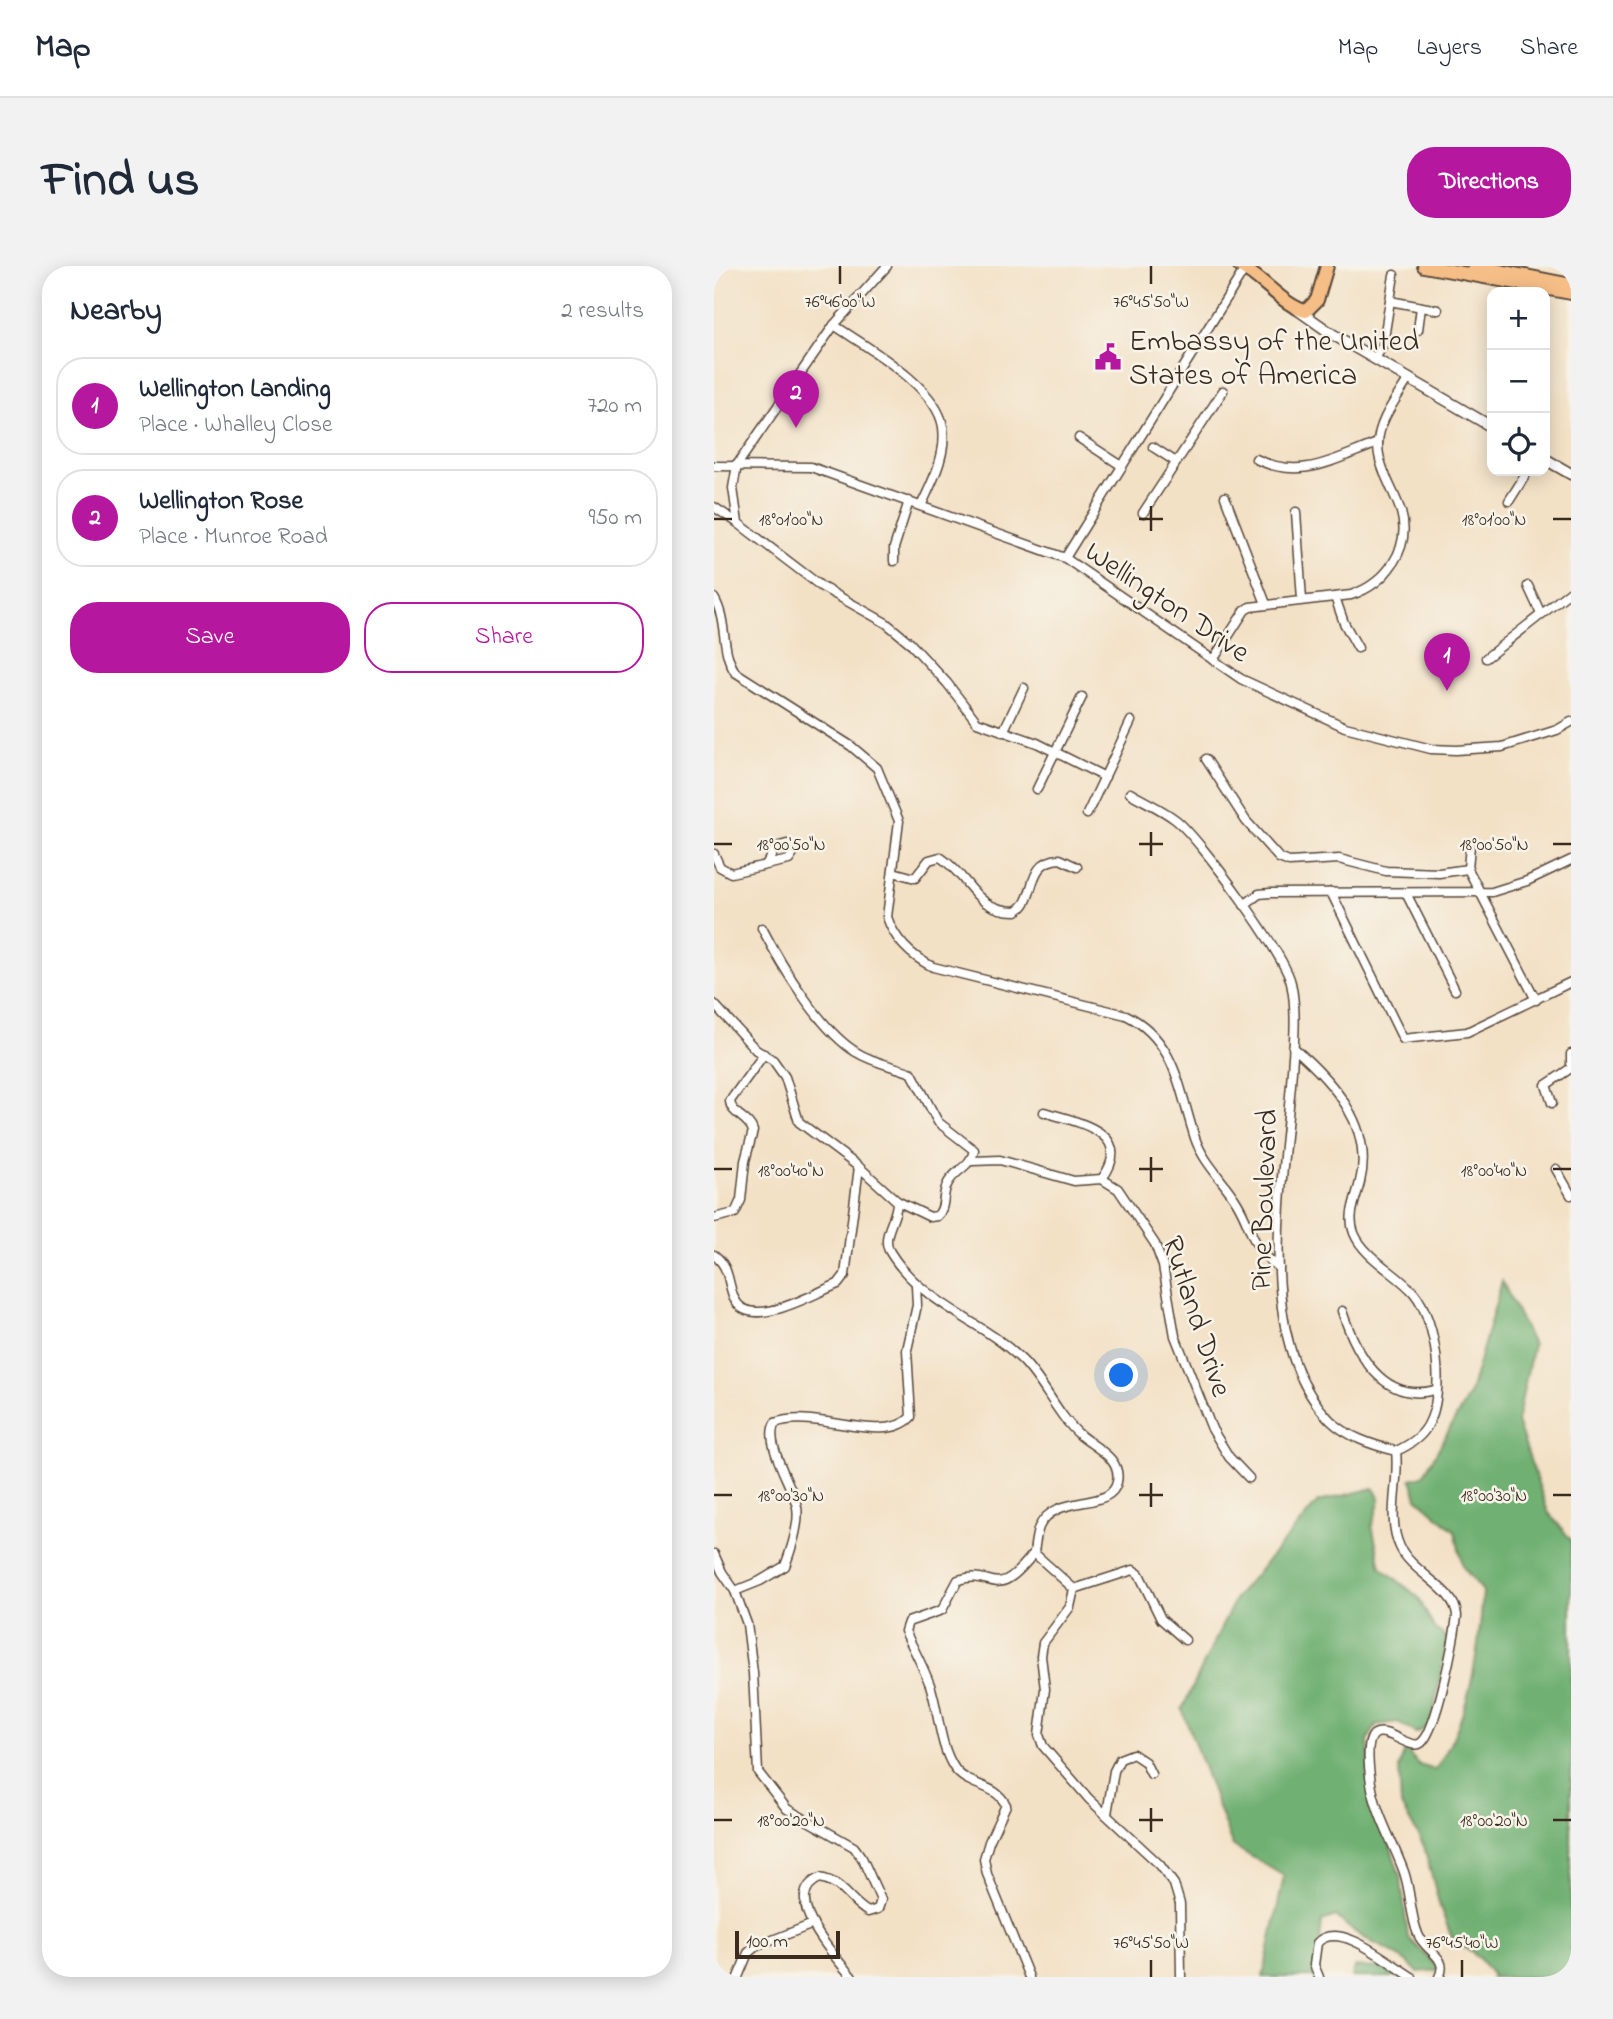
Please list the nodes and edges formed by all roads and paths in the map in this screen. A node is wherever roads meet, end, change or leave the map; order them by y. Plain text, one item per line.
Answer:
1 (887, 266) edge
2 (1327, 266) edge
3 (1424, 266) edge
4 (1241, 270) edge
5 (1483, 270) edge
6 (1394, 275) dead end
7 (1571, 285) edge
8 (1571, 293) edge
9 (1318, 297) junction
10 (1390, 301) junction
11 (1421, 307) junction
12 (1298, 309) junction
13 (1438, 310) dead end
14 (834, 325) junction
15 (1418, 330) dead end
16 (1332, 334) junction
17 (1375, 359) junction
18 (1409, 378) junction
19 (1223, 391) dead end
20 (1487, 424) edge
21 (1079, 438) dead end
22 (1145, 442) junction
23 (1378, 443) junction
24 (1256, 459) dead end
25 (1550, 461) edge
26 (1176, 462) junction
27 (737, 465) junction
28 (714, 466) edge
29 (1122, 466) junction
30 (1571, 474) edge
31 (1525, 476) edge
32 (1225, 497) dead end
33 (909, 501) junction
34 (1509, 501) dead end
35 (922, 506) junction
36 (714, 508) edge
37 (1296, 512) dead end
38 (1143, 513) dead end
39 (738, 523) junction
40 (1065, 558) junction
41 (894, 561) dead end
42 (1528, 586) dead end
43 (1571, 591) edge
44 (1335, 597) junction
45 (714, 598) edge
46 (1302, 600) junction
47 (1266, 604) junction
48 (1541, 614) junction
49 (1358, 649) dead end
50 (1486, 658) dead end
51 (1213, 660) junction
52 (1024, 688) dead end
53 (1082, 697) dead end
54 (1131, 721) dead end
55 (1571, 722) edge
56 (1003, 732) junction
57 (1055, 752) junction
58 (1206, 759) dead end
59 (1105, 777) junction
60 (1037, 789) dead end
61 (1130, 793) dead end
62 (1087, 814) dead end
63 (1470, 845) dead end
64 (714, 854) edge
65 (1570, 863) edge
66 (766, 865) dead end
67 (1076, 867) dead end
68 (1468, 869) junction
69 (893, 872) junction
70 (1331, 892) junction
71 (1481, 892) junction
72 (1406, 893) junction
73 (1244, 905) junction
74 (762, 928) dead end
75 (1571, 982) edge
76 (1455, 990) dead end
77 (1536, 1000) junction
78 (714, 1004) edge
79 (1293, 1047) junction
80 (764, 1054) junction
81 (1571, 1054) edge
82 (1571, 1068) edge
83 (1552, 1103) dead end
84 (1044, 1112) dead end
85 (972, 1161) junction
86 (859, 1167) junction
87 (1556, 1169) dead end
88 (1102, 1179) junction
89 (1571, 1195) edge
90 (897, 1201) junction
91 (714, 1218) edge
92 (714, 1255) edge
93 (1279, 1268) junction
94 (916, 1286) junction
95 (1342, 1311) dead end
96 (1435, 1390) junction
97 (1396, 1451) junction
98 (1249, 1478) dead end
99 (714, 1553) edge
100 (1034, 1553) junction
101 (1074, 1589) junction
102 (736, 1591) junction
103 (1185, 1640) dead end
104 (1151, 1774) dead end
105 (1107, 1814) junction
106 (813, 1924) junction
107 (714, 1971) edge
108 (719, 1977) edge
109 (738, 1977) edge
110 (852, 1977) edge
111 (1029, 1977) edge
112 (1181, 1977) edge
113 (1320, 1977) edge
114 (1412, 1977) edge
115 (1439, 1977) edge

1 - 14 street
2 - 9 main road
3 - 5 main road
4 - 12 main road
4 - 22 street
5 - 7 main road
5 - 8 main road
6 - 10 street
9 - 12 main road
9 - 16 street
10 - 11 street
10 - 17 street
11 - 13 street
11 - 15 street
12 - 16 street
14 - 27 street
14 - 35 street
16 - 17 street
17 - 18 street
18 - 20 street
18 - 23 street
19 - 26 street
21 - 29 street
22 - 26 street
22 - 29 street
23 - 24 street
23 - 44 street
25 - 30 street
26 - 38 street
27 - 28 street, Wellington Drive
27 - 33 street, Wellington Drive
27 - 39 street
29 - 40 street
31 - 34 street
32 - 47 street
33 - 35 street, Wellington Drive
33 - 41 street
35 - 40 street, Wellington Drive
36 - 39 street
37 - 46 street
39 - 56 street
40 - 51 street, Wellington Drive
42 - 48 street
43 - 48 street
44 - 46 street
44 - 49 street
45 - 69 street
46 - 47 street
47 - 51 street
48 - 50 street
51 - 55 street, Wellington Drive
52 - 56 street
53 - 57 street
54 - 59 street
56 - 57 street
57 - 59 street
57 - 60 street
58 - 68 street
59 - 62 street
61 - 73 street, Pine Boulevard
63 - 68 street
64 - 66 street
65 - 71 street
67 - 69 street
68 - 71 street
69 - 93 street
70 - 72 street
70 - 73 street
70 - 77 street
71 - 72 street
71 - 77 street
72 - 76 street
73 - 79 street, Pine Boulevard
74 - 85 street
75 - 77 street
78 - 80 street
79 - 93 street, Pine Boulevard
79 - 96 street
80 - 86 street
80 - 91 street
81 - 82 street
82 - 83 street
84 - 88 street
85 - 88 street
85 - 90 street
86 - 90 street
86 - 92 street
87 - 89 street
88 - 98 street, Rutland Drive
90 - 94 street
93 - 97 street, Pine Boulevard
94 - 100 street
94 - 102 street
95 - 96 street
96 - 97 street
97 - 115 street
99 - 102 street
100 - 101 street
100 - 111 street
101 - 103 street
101 - 105 street
102 - 106 street
104 - 105 street
105 - 112 street
106 - 109 street
106 - 110 street
107 - 108 street
113 - 114 street

